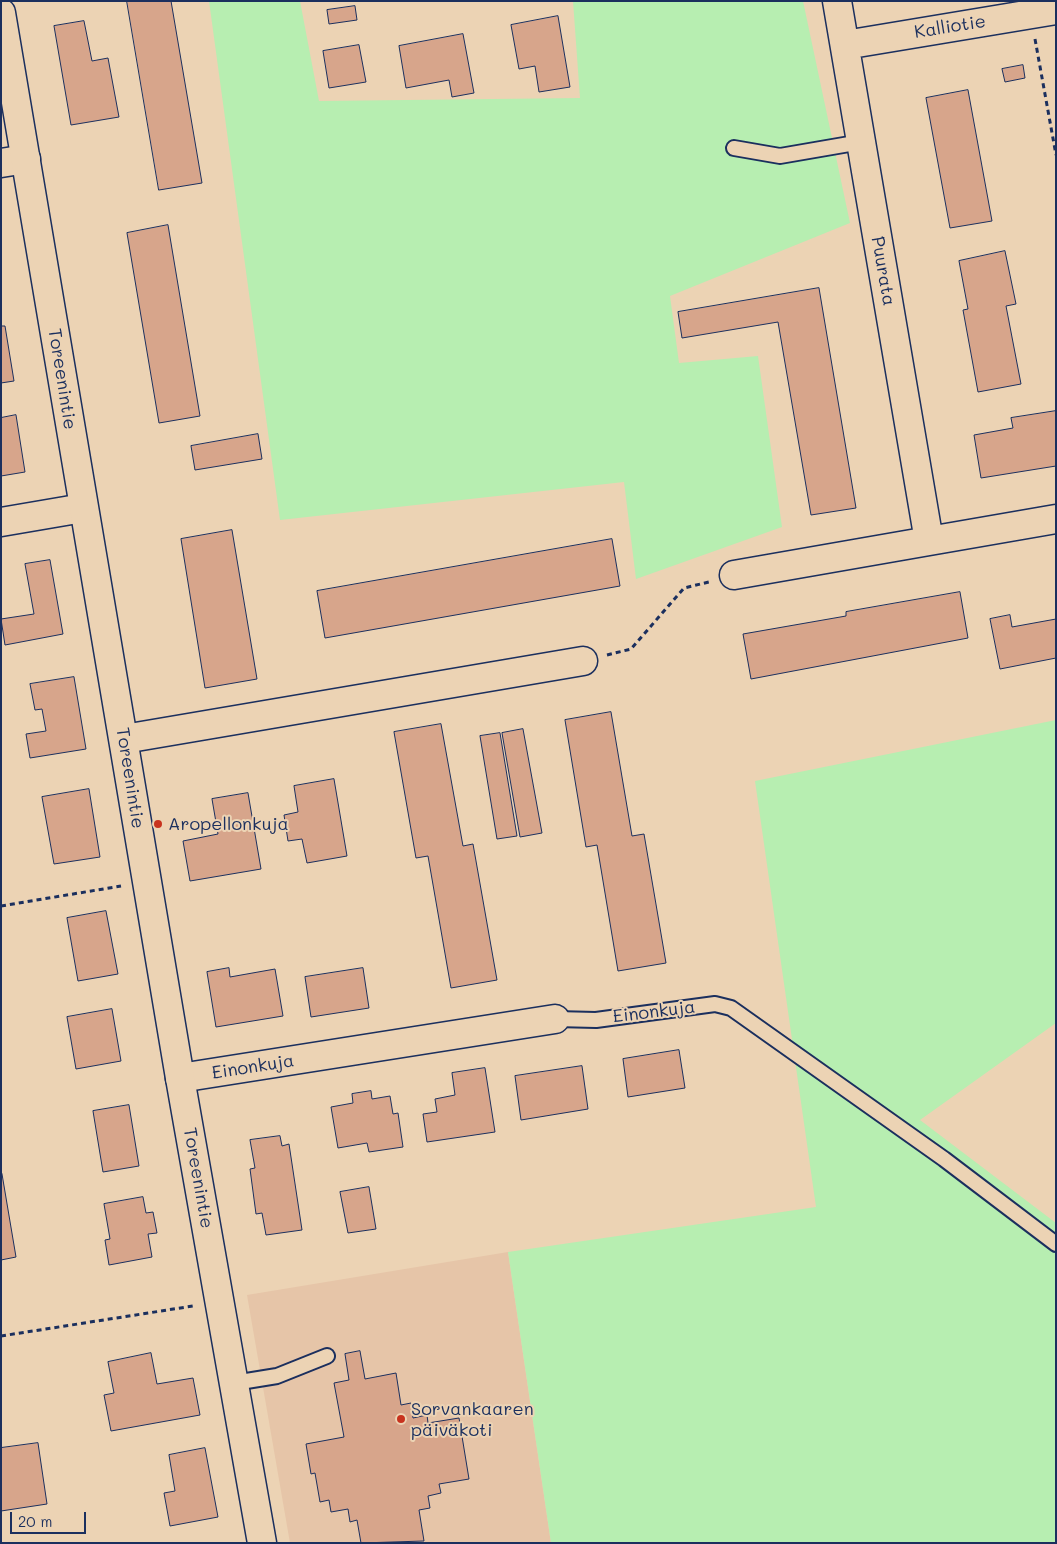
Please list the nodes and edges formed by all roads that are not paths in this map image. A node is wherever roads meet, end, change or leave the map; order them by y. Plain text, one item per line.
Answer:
1 (837, 1) edge
2 (1043, 12) edge
3 (1, 13) edge
4 (845, 45) junction
5 (861, 142) junction
6 (734, 148) dead end
7 (13, 161) edge
8 (83, 508) junction
9 (1056, 519) edge
10 (1, 522) edge
11 (928, 541) junction
12 (734, 576) road end
13 (583, 661) road end
14 (124, 739) junction
15 (555, 1019) joint
16 (180, 1078) junction
17 (1056, 1244) edge
18 (327, 1356) dead end
19 (234, 1383) junction
20 (262, 1543) edge

1 - 4 street, Puurata
2 - 4 street, Kalliotie
3 - 7 street, Toreenintie
4 - 5 street, Puurata
5 - 6 lane
5 - 11 street, Puurata
7 - 8 street, Toreenintie
8 - 10 street
8 - 14 street, Toreenintie
9 - 11 street
11 - 12 street
13 - 14 street
14 - 16 street, Toreenintie
15 - 16 street, Einonkuja
15 - 17 lane, Einonkuja
16 - 19 street, Toreenintie
18 - 19 lane
19 - 20 street, Toreenintie

